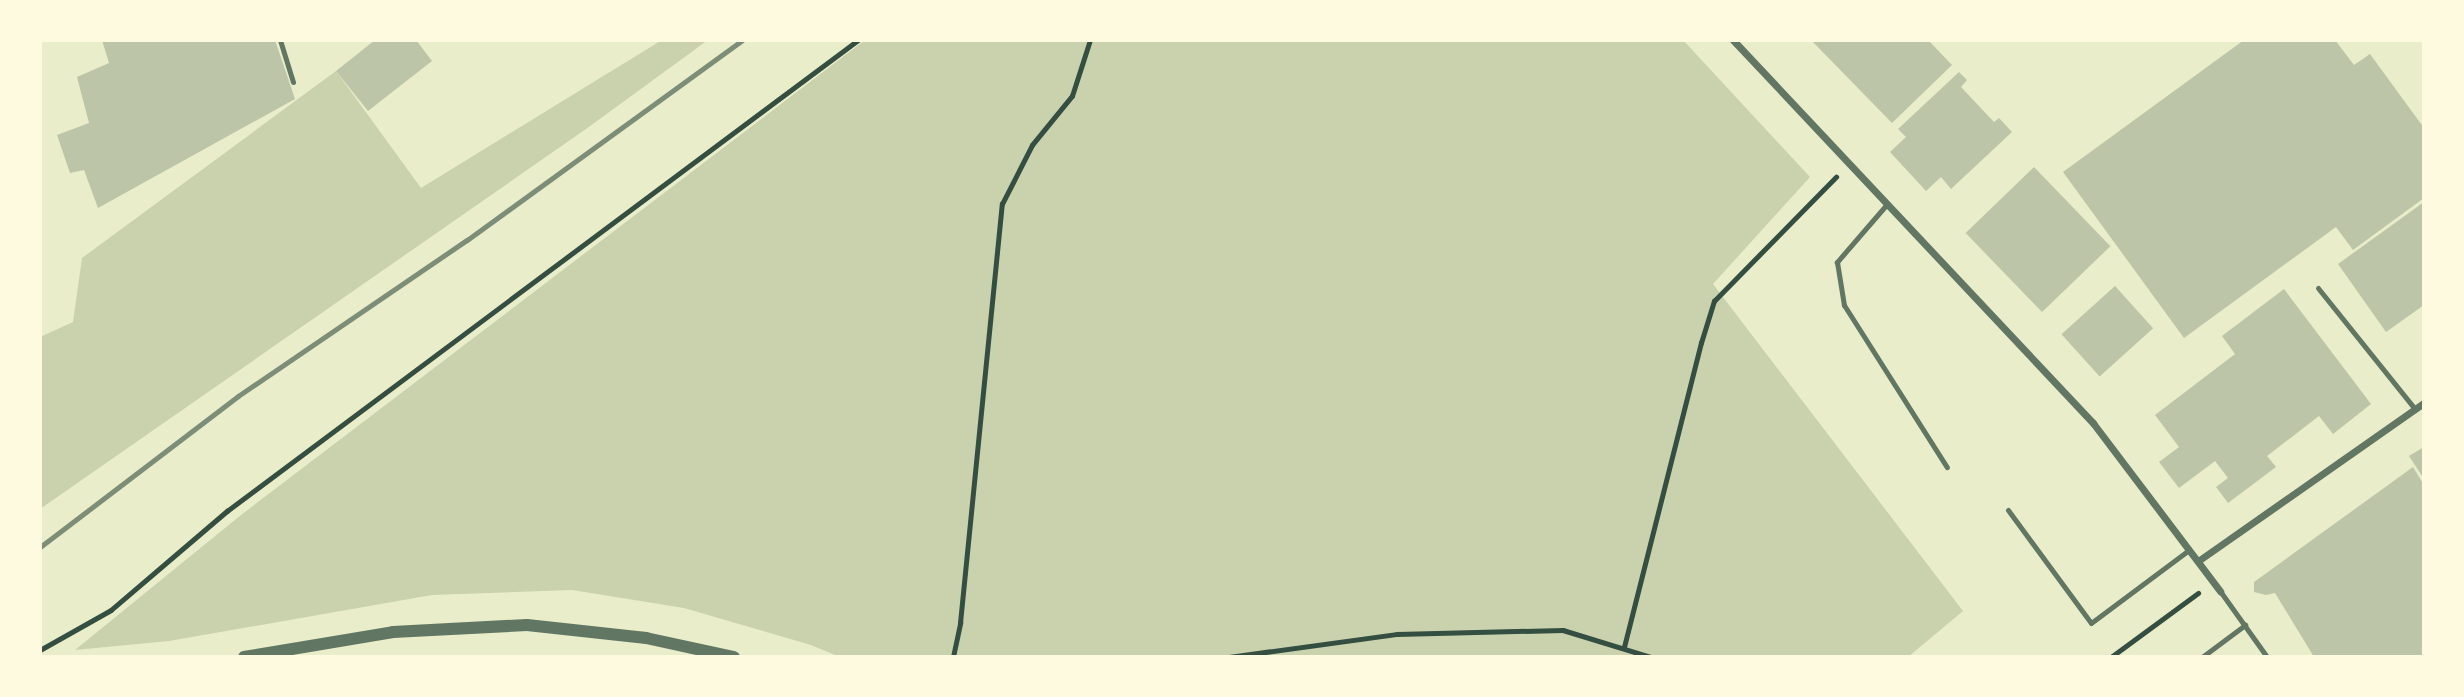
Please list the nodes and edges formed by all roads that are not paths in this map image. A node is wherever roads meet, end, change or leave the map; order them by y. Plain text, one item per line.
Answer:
1 (280, 40) edge
2 (1733, 40) edge
3 (293, 82) dead end
4 (1887, 204) junction
5 (2318, 288) dead end
6 (2424, 403) edge
7 (2414, 408) junction
8 (1947, 467) dead end
9 (2008, 510) dead end
10 (2189, 550) junction
11 (2198, 561) junction
12 (2220, 591) joint
13 (2245, 625) junction
14 (244, 657) edge
15 (734, 657) edge
16 (2202, 657) edge
17 (2267, 657) edge

1 - 3 lane
2 - 4 street
4 - 8 lane
4 - 10 street
5 - 7 lane
6 - 7 street
7 - 11 street
9 - 10 lane
10 - 11 street
11 - 12 street
12 - 13 lane
13 - 16 lane
13 - 17 lane
14 - 15 street

